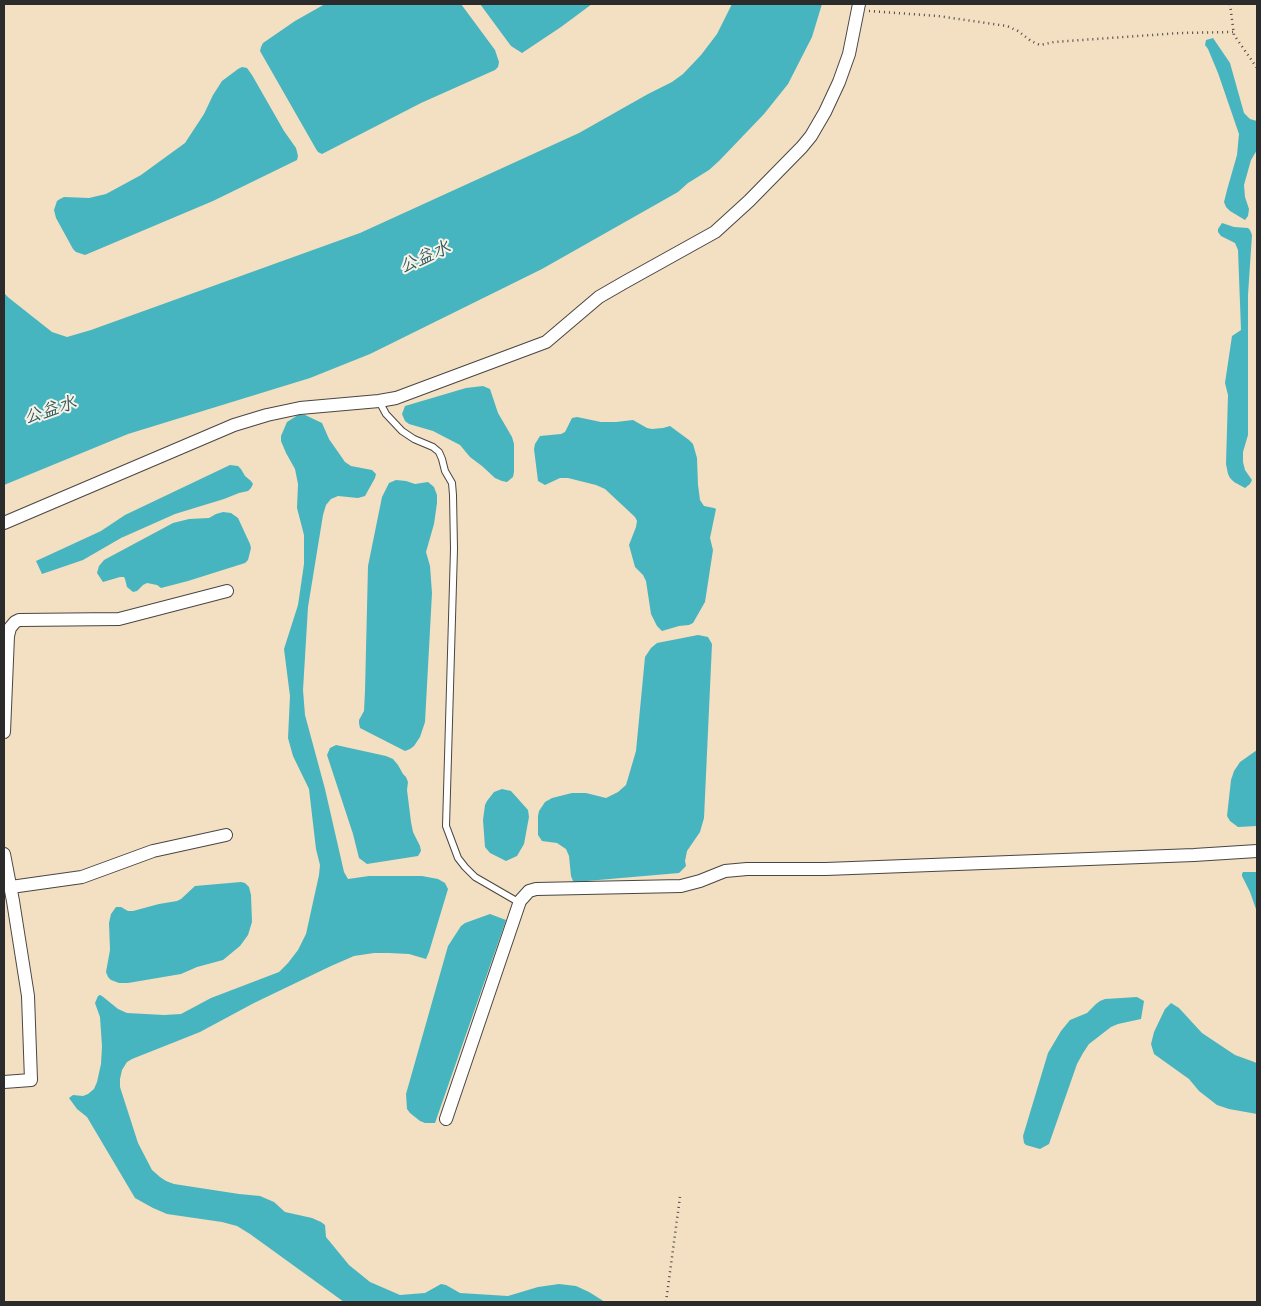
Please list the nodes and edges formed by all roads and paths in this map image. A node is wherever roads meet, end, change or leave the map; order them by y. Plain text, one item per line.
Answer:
1 (1230, 4) edge
2 (859, 6) edge
3 (1233, 32) junction
4 (1257, 68) edge
5 (379, 401) junction
6 (4, 523) edge
7 (227, 591) dead end
8 (4, 732) edge
9 (226, 835) dead end
10 (1257, 851) edge
11 (4, 854) edge
12 (10, 887) junction
13 (520, 903) junction
14 (4, 1082) edge
15 (446, 1119) dead end
16 (680, 1198) dead end
17 (666, 1302) edge

1 - 3 path
2 - 3 path
2 - 5 street
3 - 4 path
5 - 6 street
5 - 13 lane
7 - 8 street
9 - 12 street
10 - 13 street
11 - 12 street
12 - 14 street
13 - 15 street
16 - 17 path

